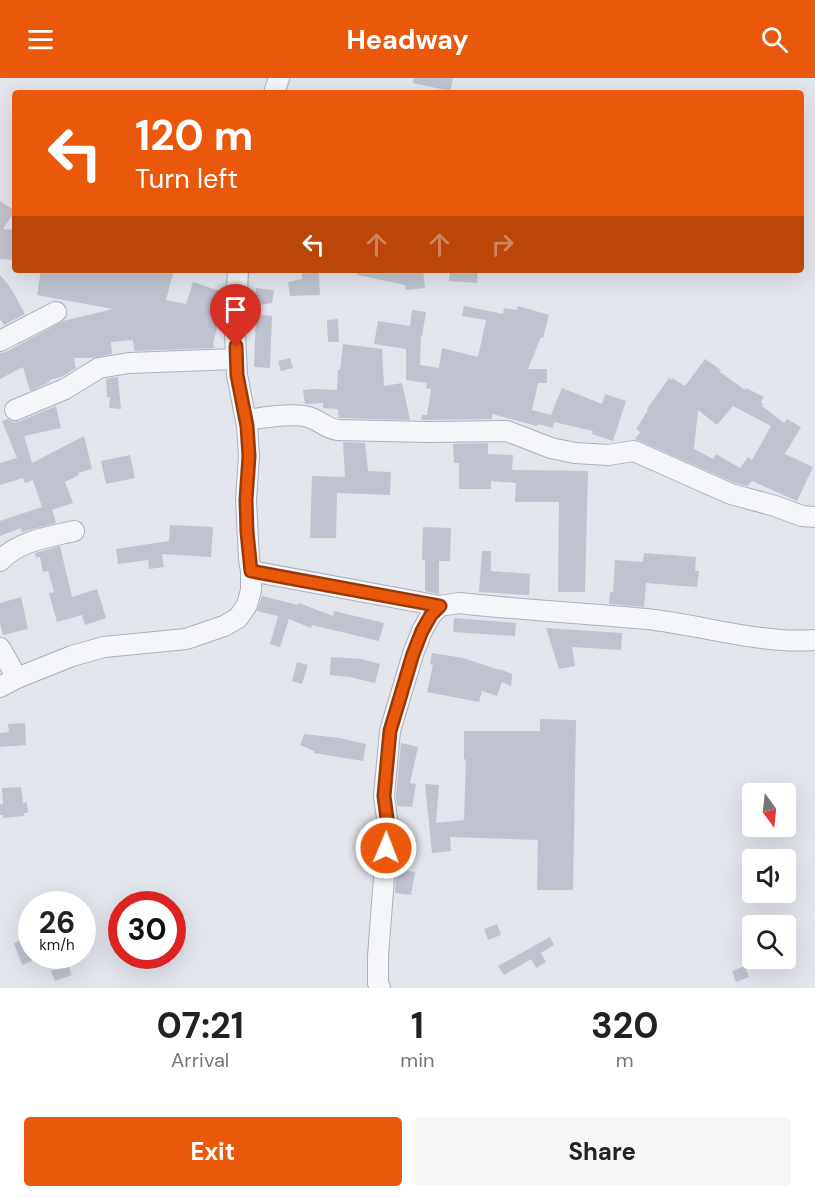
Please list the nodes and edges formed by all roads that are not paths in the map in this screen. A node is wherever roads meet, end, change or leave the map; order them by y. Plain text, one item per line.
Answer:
1 (237, 273) edge
2 (57, 312) dead end
3 (0, 341) edge
4 (236, 359) junction
5 (15, 410) dead end
6 (246, 421) junction
7 (815, 517) edge
8 (74, 531) dead end
9 (0, 561) edge
10 (251, 571) junction
11 (440, 606) junction
12 (815, 640) edge
13 (0, 648) edge
14 (9, 683) edge
15 (380, 988) edge

1 - 4 street
2 - 3 street
4 - 5 street
4 - 6 street
6 - 7 street
6 - 10 street
8 - 9 street
10 - 11 street
10 - 14 street
11 - 12 street
11 - 15 street
13 - 14 street

